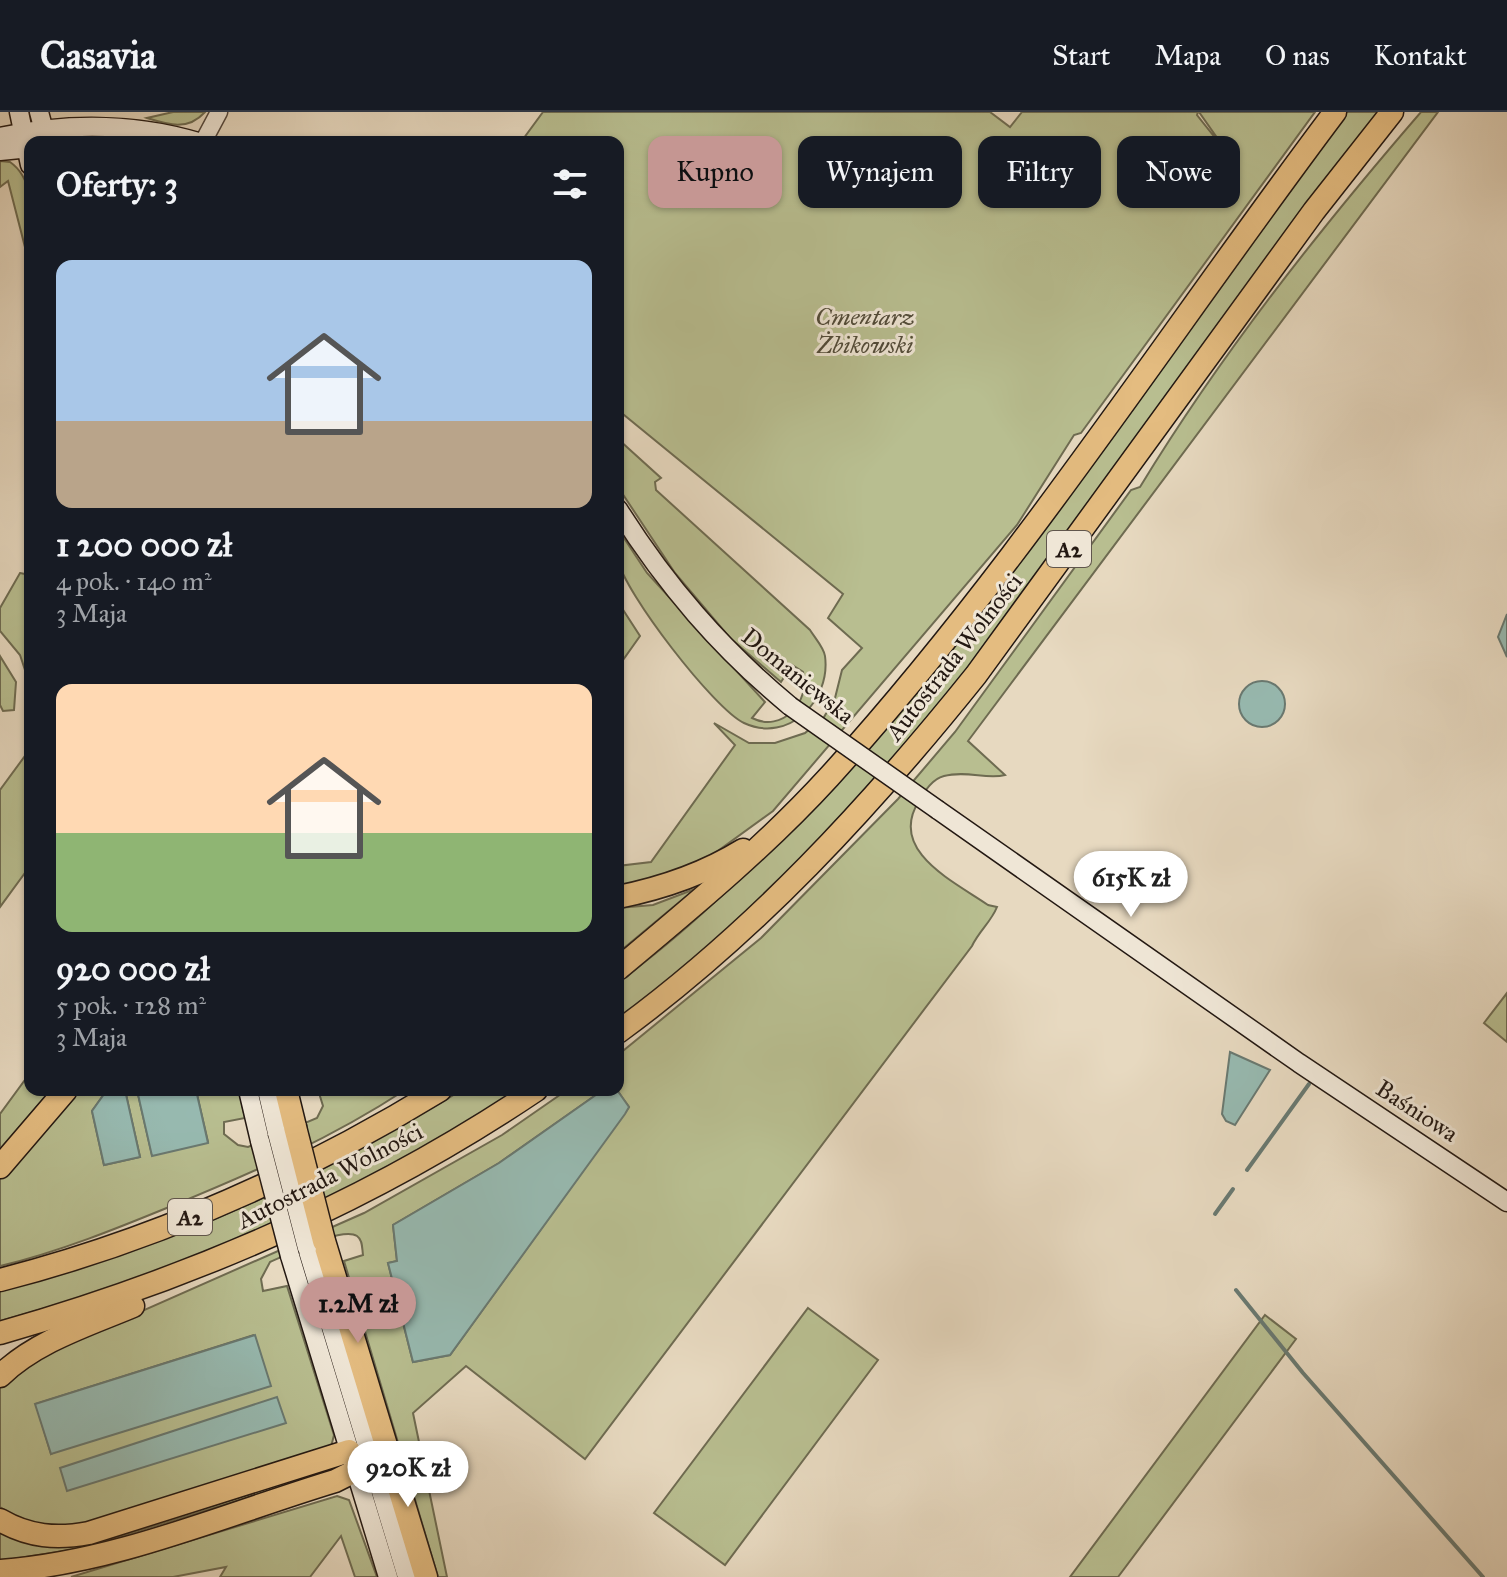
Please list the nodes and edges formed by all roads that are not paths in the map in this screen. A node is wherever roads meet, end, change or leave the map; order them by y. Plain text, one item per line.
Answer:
1 (19, 112) edge
2 (219, 112) edge
3 (1335, 112) edge
4 (1392, 112) edge
5 (43, 128) edge
6 (25, 136) edge
7 (165, 136) edge
8 (204, 136) edge
9 (0, 137) edge
10 (24, 146) edge
11 (24, 148) edge
12 (0, 151) edge
13 (624, 518) edge
14 (784, 823) junction
15 (624, 896) edge
16 (624, 964) edge
17 (624, 1027) edge
18 (1299, 1063) joint
19 (61, 1096) edge
20 (252, 1096) edge
21 (268, 1096) edge
22 (285, 1096) edge
23 (411, 1096) edge
24 (430, 1096) edge
25 (526, 1096) edge
26 (372, 1132) junction
27 (277, 1134) junction
28 (0, 1167) edge
29 (1507, 1202) edge
30 (307, 1249) junction
31 (224, 1258) junction
32 (0, 1280) edge
33 (0, 1333) edge
34 (0, 1376) edge
35 (358, 1458) junction
36 (0, 1520) edge
37 (0, 1571) edge
38 (388, 1577) edge
39 (407, 1577) edge
40 (426, 1577) edge

1 - 6 main road
2 - 8 street
3 - 14 highway, Autostrada Wolności / A2
4 - 17 highway, Autostrada Wolności / A2
5 - 7 main road
9 - 10 main road
11 - 12 main road
13 - 18 main road, Domaniewska, bridge
14 - 15 highway
14 - 16 highway, Autostrada Wolności / A2
18 - 29 main road, Baśniowa
19 - 28 highway
20 - 27 main road
21 - 27 main road
22 - 27 highway
23 - 26 highway
24 - 26 highway, Autostrada Wolności / A2
25 - 31 highway, Autostrada Wolności / A2
26 - 32 highway, Autostrada Wolności / A2
27 - 30 highway, bridge
27 - 30 main road, bridge
30 - 35 main road
30 - 40 highway
31 - 33 highway, Autostrada Wolności / A2
31 - 34 highway
35 - 36 highway
35 - 37 highway
35 - 38 main road
35 - 39 main road

